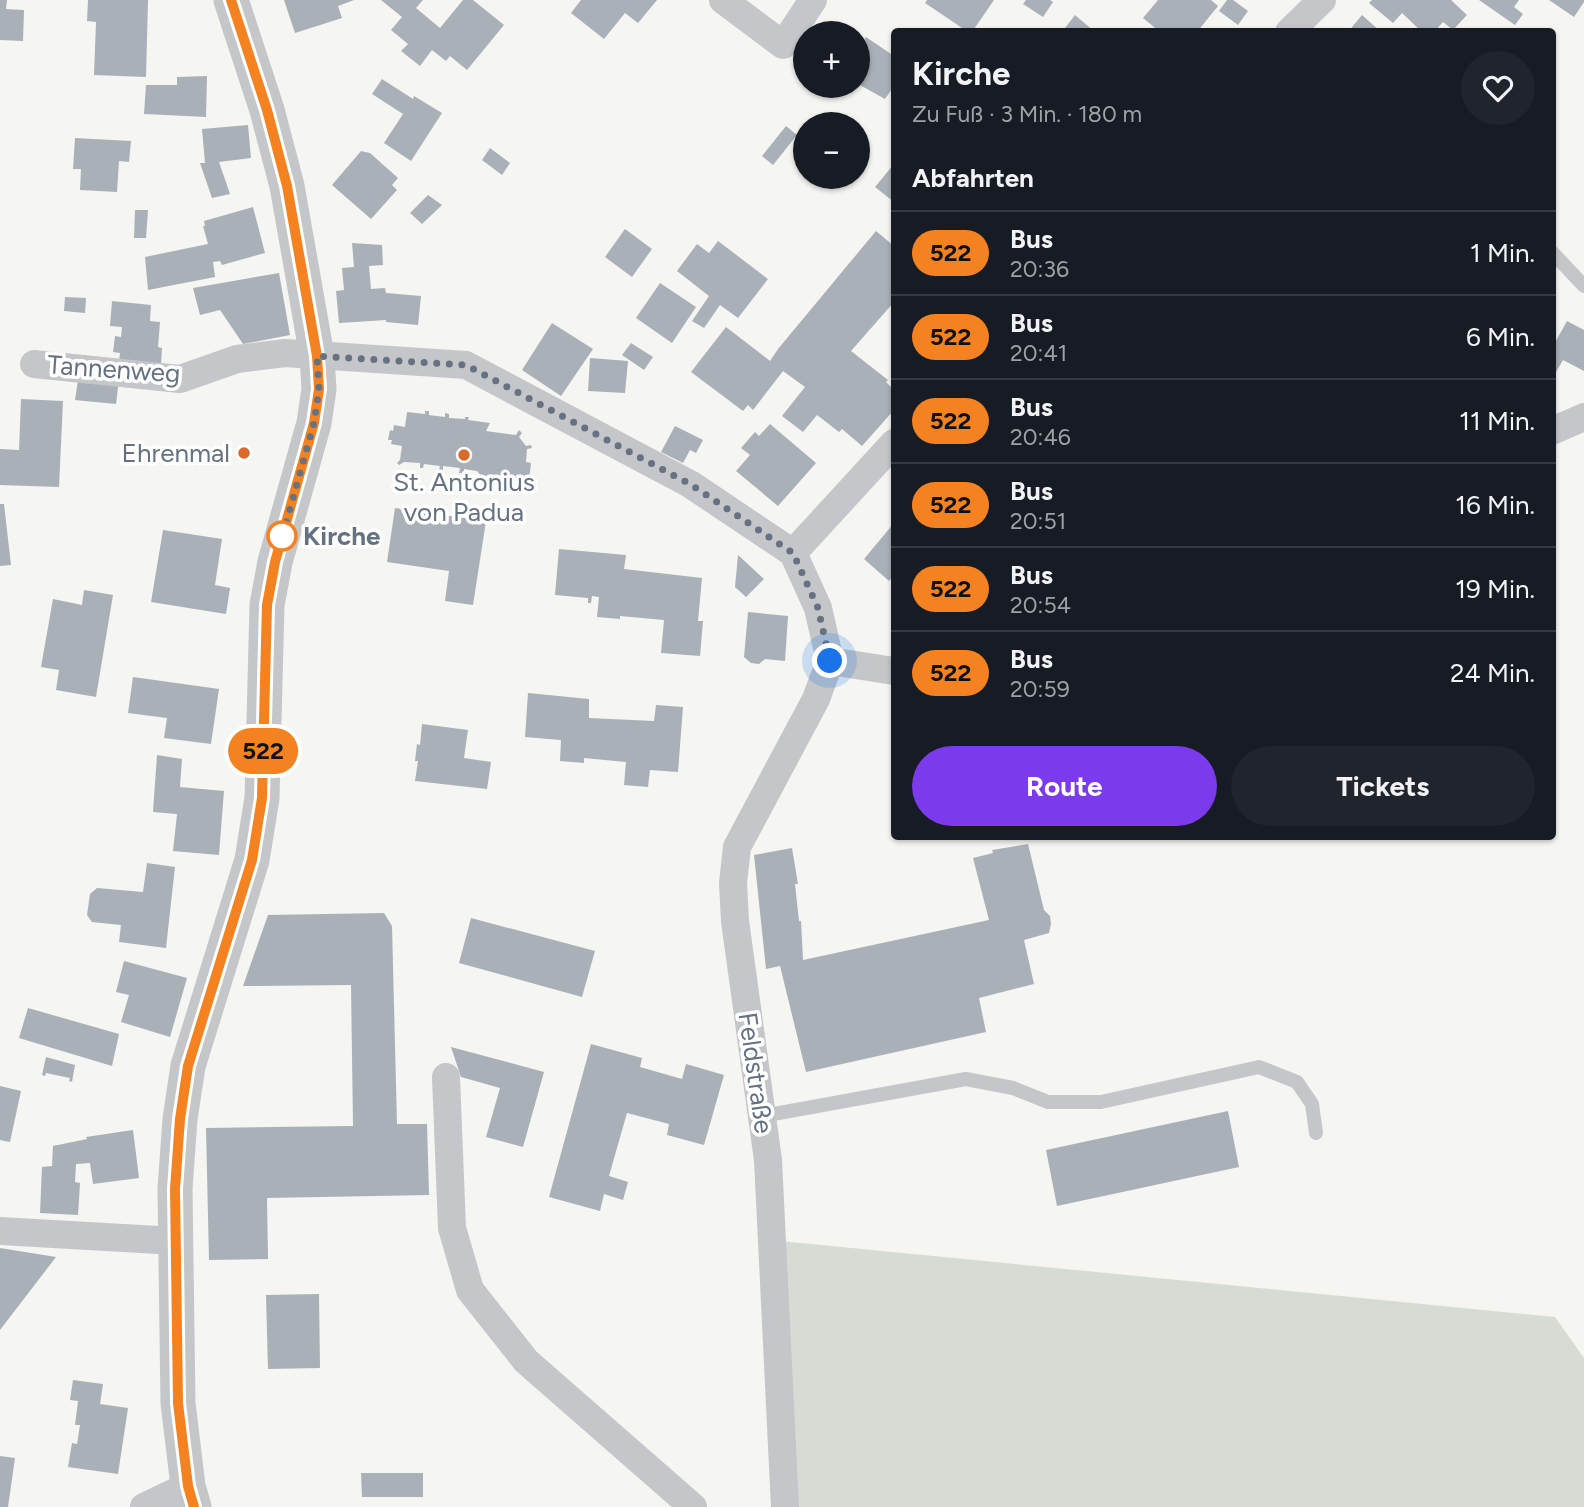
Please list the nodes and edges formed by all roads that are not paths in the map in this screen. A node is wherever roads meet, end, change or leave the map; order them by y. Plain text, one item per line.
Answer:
1 (231, 0) edge
2 (723, 0) edge
3 (813, 0) edge
4 (1322, 0) edge
5 (1293, 28) edge
6 (1556, 256) edge
7 (1584, 286) edge
8 (317, 356) junction
9 (34, 364) dead end
10 (1584, 417) edge
11 (1556, 429) edge
12 (891, 446) edge
13 (793, 553) junction
14 (830, 661) junction
15 (891, 671) edge
16 (446, 1077) dead end
17 (762, 1116) junction
18 (1316, 1133) dead end
19 (0, 1231) edge
20 (176, 1241) junction
21 (191, 1497) edge
22 (144, 1507) edge
23 (693, 1507) edge
24 (785, 1507) edge

1 - 8 street
2 - 3 street
4 - 5 street
6 - 7 lane
8 - 9 street, Tannenweg
8 - 13 street, Tannenweg
8 - 20 street
10 - 11 street
12 - 13 street
13 - 14 street
14 - 15 street
14 - 17 street, Feldstraße
16 - 23 street
17 - 18 lane
17 - 24 street, Feldstraße
19 - 20 street
20 - 21 street
21 - 22 street

